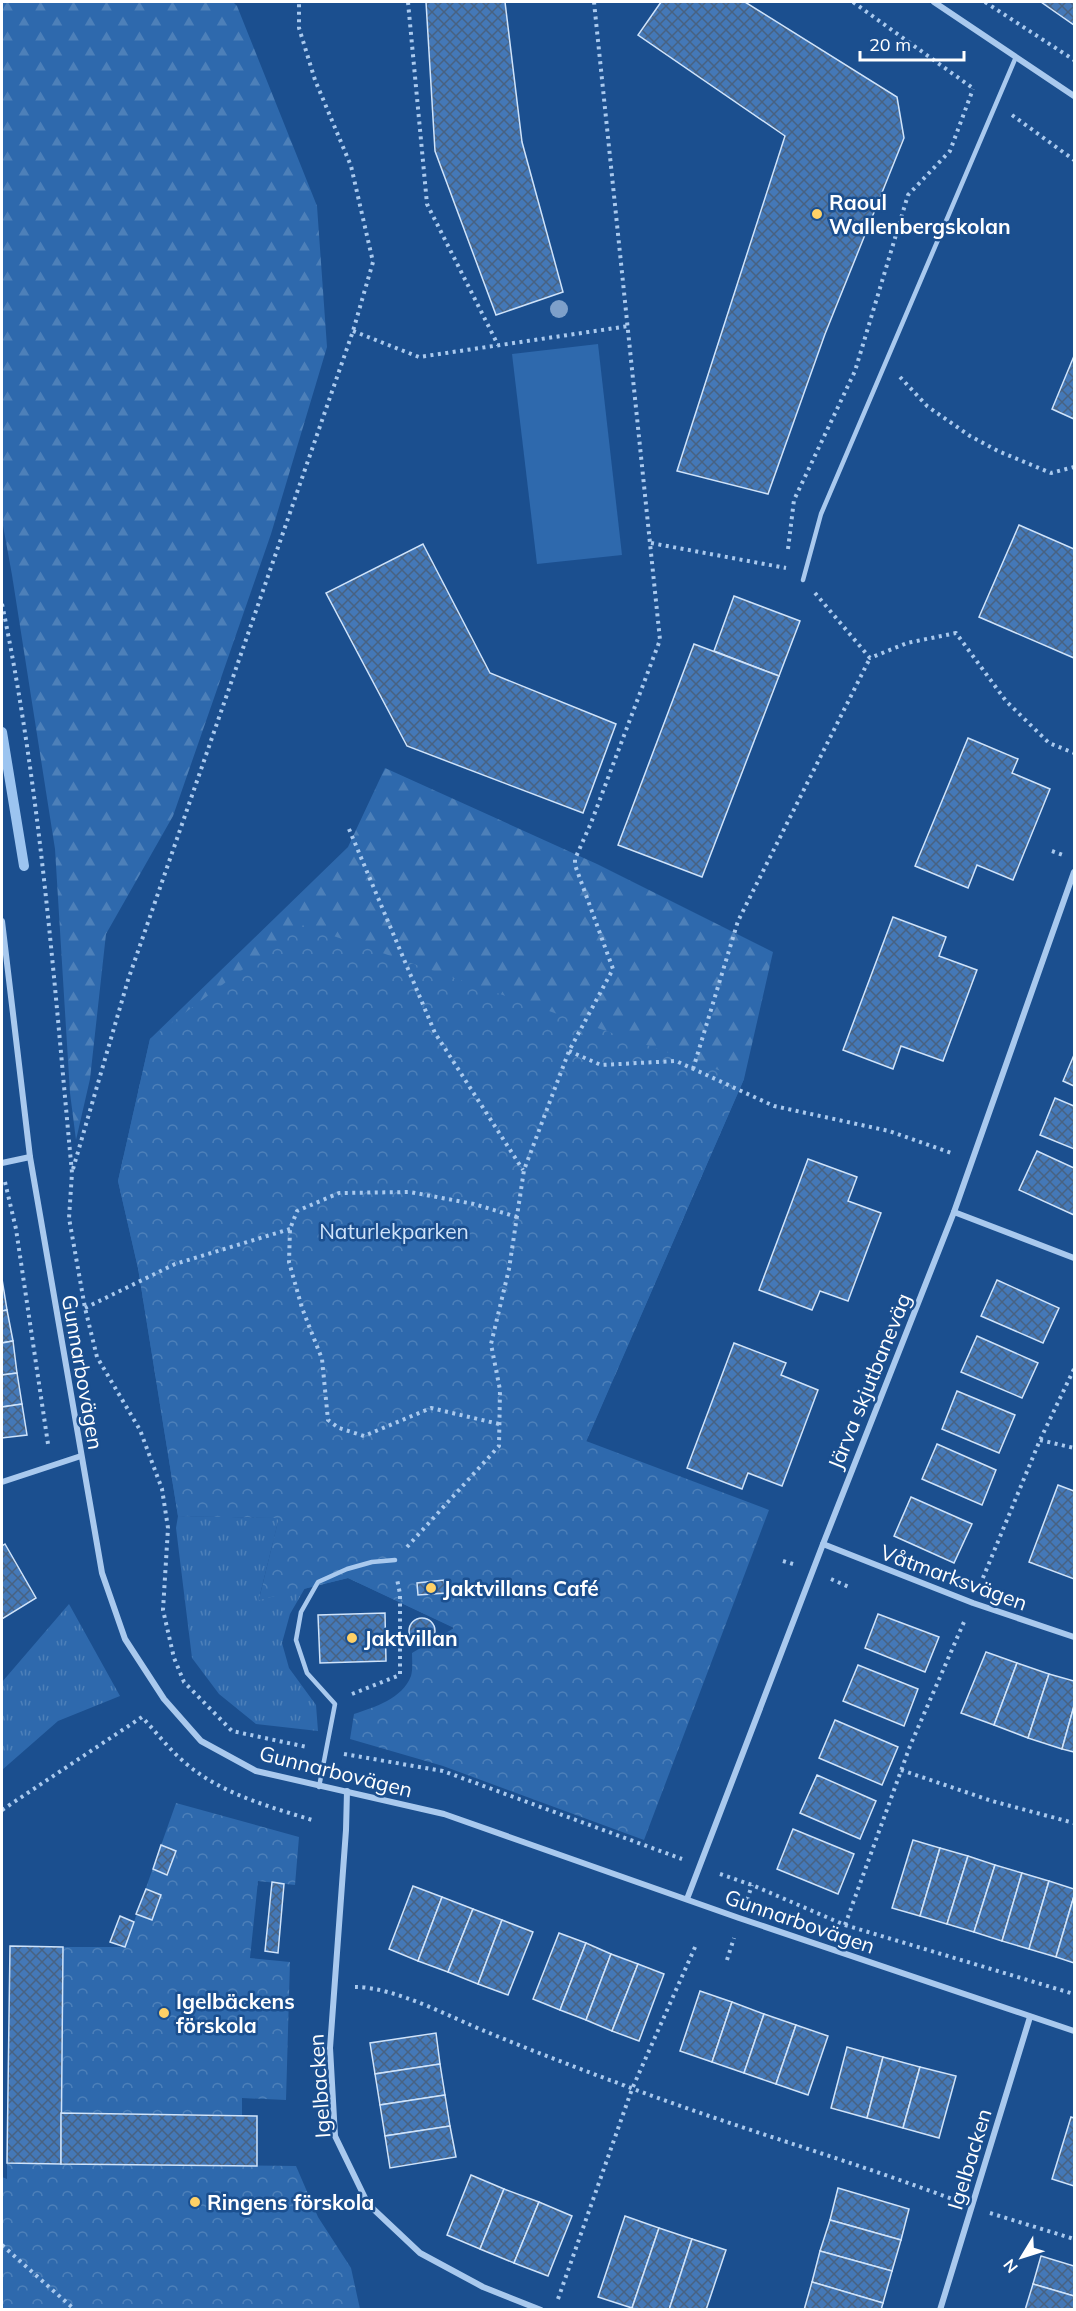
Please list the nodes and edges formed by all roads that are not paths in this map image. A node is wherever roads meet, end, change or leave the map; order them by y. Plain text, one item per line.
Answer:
1 (934, 2) edge
2 (1016, 57) junction
3 (1074, 96) edge
4 (803, 580) road end
5 (1074, 872) edge
6 (2, 921) edge
7 (30, 1157) junction
8 (3, 1163) edge
9 (954, 1212) junction
10 (1074, 1257) edge
11 (81, 1456) junction
12 (2, 1482) edge
13 (823, 1544) junction
14 (395, 1560) road end
15 (1074, 1637) edge
16 (319, 1787) junction
17 (347, 1791) junction
18 (687, 1899) junction
19 (1030, 2018) junction
20 (1074, 2031) edge
21 (541, 2310) edge
22 (940, 2310) edge

1 - 2 street
2 - 3 street
2 - 4 lane
5 - 9 street, Järva skjutbaneväg
6 - 7 street, Gunnarbovägen
7 - 8 street
7 - 11 street, Gunnarbovägen
9 - 10 street
9 - 13 street, Järva skjutbaneväg
11 - 12 street
11 - 16 street, Gunnarbovägen
13 - 15 street, Våtmarksvägen
13 - 18 street, Järva skjutbaneväg
14 - 16 lane
16 - 17 street, Gunnarbovägen
17 - 18 street, Gunnarbovägen
17 - 21 street, Igelbacken
18 - 19 street, Gunnarbovägen
19 - 20 street, Gunnarbovägen
19 - 22 street, Igelbacken

